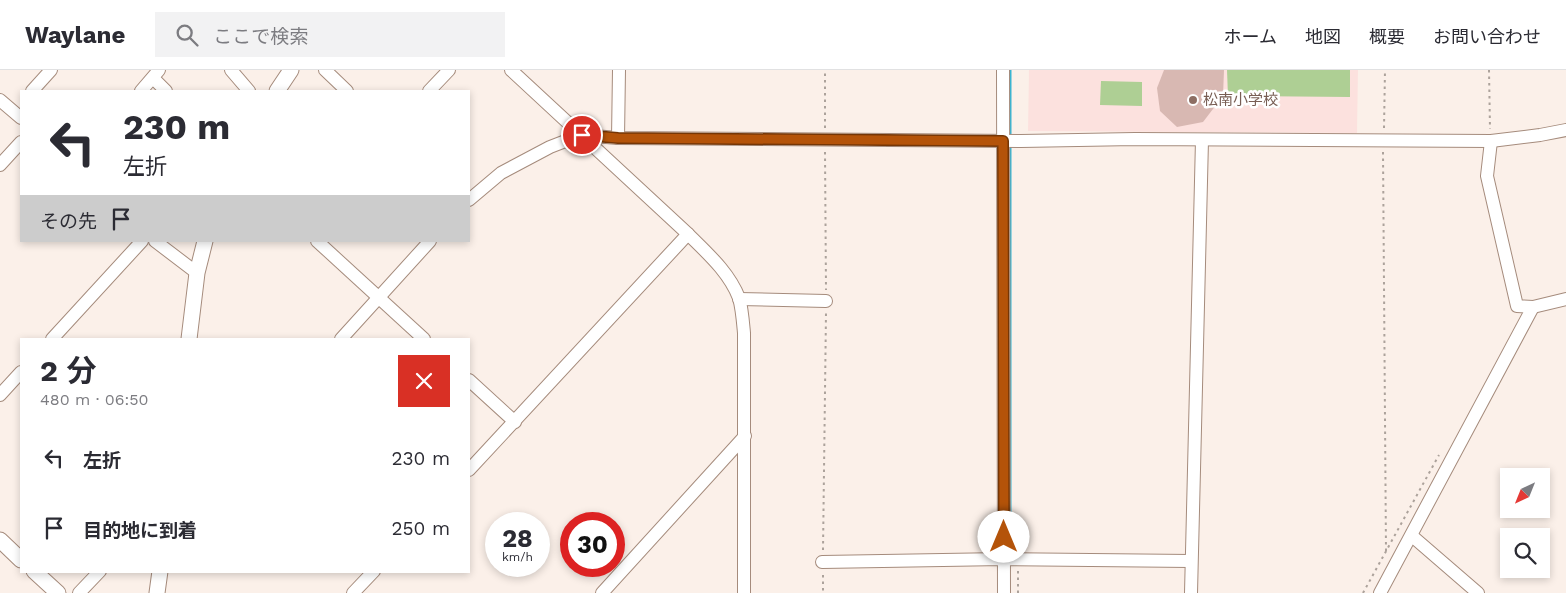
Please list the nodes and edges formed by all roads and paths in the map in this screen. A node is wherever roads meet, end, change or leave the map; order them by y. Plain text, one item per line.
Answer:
1 (51, 70) edge
2 (231, 70) edge
3 (291, 70) edge
4 (325, 70) edge
5 (449, 70) edge
6 (511, 70) edge
7 (619, 70) edge
8 (825, 70) edge
9 (1003, 70) edge
10 (1385, 70) edge
11 (1489, 70) edge
12 (156, 74) edge
13 (33, 90) edge
14 (143, 90) edge
15 (165, 90) edge
16 (248, 90) edge
17 (278, 90) edge
18 (346, 90) edge
19 (430, 90) edge
20 (0, 100) edge
21 (19, 111) edge
22 (1566, 130) edge
23 (582, 135) junction
24 (618, 138) junction
25 (825, 140) junction
26 (1202, 140) junction
27 (1003, 141) junction
28 (1383, 141) junction
29 (1491, 141) junction
30 (20, 143) edge
31 (0, 165) edge
32 (470, 199) edge
33 (688, 234) junction
34 (141, 242) edge
35 (156, 242) edge
36 (205, 242) edge
37 (317, 242) edge
38 (429, 242) edge
39 (197, 273) junction
40 (379, 298) junction
41 (739, 299) junction
42 (1566, 299) edge
43 (826, 301) junction
44 (1534, 307) junction
45 (53, 338) edge
46 (189, 338) edge
47 (342, 338) edge
48 (423, 338) edge
49 (20, 373) edge
50 (470, 381) edge
51 (0, 395) edge
52 (515, 422) junction
53 (746, 436) junction
54 (470, 469) edge
55 (1412, 536) junction
56 (0, 540) edge
57 (1386, 552) dead end
58 (20, 559) edge
59 (1009, 559) junction
60 (1191, 561) junction
61 (822, 562) junction
62 (36, 573) edge
63 (98, 573) edge
64 (160, 573) edge
65 (372, 573) edge
66 (356, 592) edge
67 (58, 593) edge
68 (79, 593) edge
69 (157, 593) edge
70 (602, 593) edge
71 (744, 593) edge
72 (823, 593) edge
73 (1004, 593) edge
74 (1018, 593) edge
75 (1191, 593) edge
76 (1380, 593) edge
77 (1478, 593) edge

1 - 13 street
2 - 16 street
3 - 17 main road
4 - 18 street
5 - 19 street
6 - 23 street
7 - 24 street
8 - 25 path
9 - 27 street
10 - 28 path
11 - 29 path
12 - 14 street
12 - 15 street
20 - 21 street
22 - 29 street
23 - 24 street
23 - 32 street
23 - 33 street
24 - 25 street
25 - 27 street
25 - 43 path
26 - 27 street
26 - 28 street
26 - 60 street
27 - 59 street
28 - 29 street
28 - 57 path
29 - 44 street
30 - 31 street
33 - 41 street
33 - 52 street
34 - 45 street
35 - 39 street
36 - 39 main road
37 - 40 street
38 - 40 street
39 - 46 main road
40 - 47 street
40 - 48 street
41 - 43 street
41 - 53 street
42 - 44 street
43 - 61 path
44 - 55 street
49 - 51 street
50 - 52 street
52 - 54 street
53 - 70 street
53 - 71 street
55 - 76 street
55 - 77 street
56 - 58 main road
59 - 60 street
59 - 61 street
59 - 73 street
59 - 74 path
60 - 75 street
61 - 72 path
62 - 67 main road
63 - 68 street
64 - 69 main road
65 - 66 street

